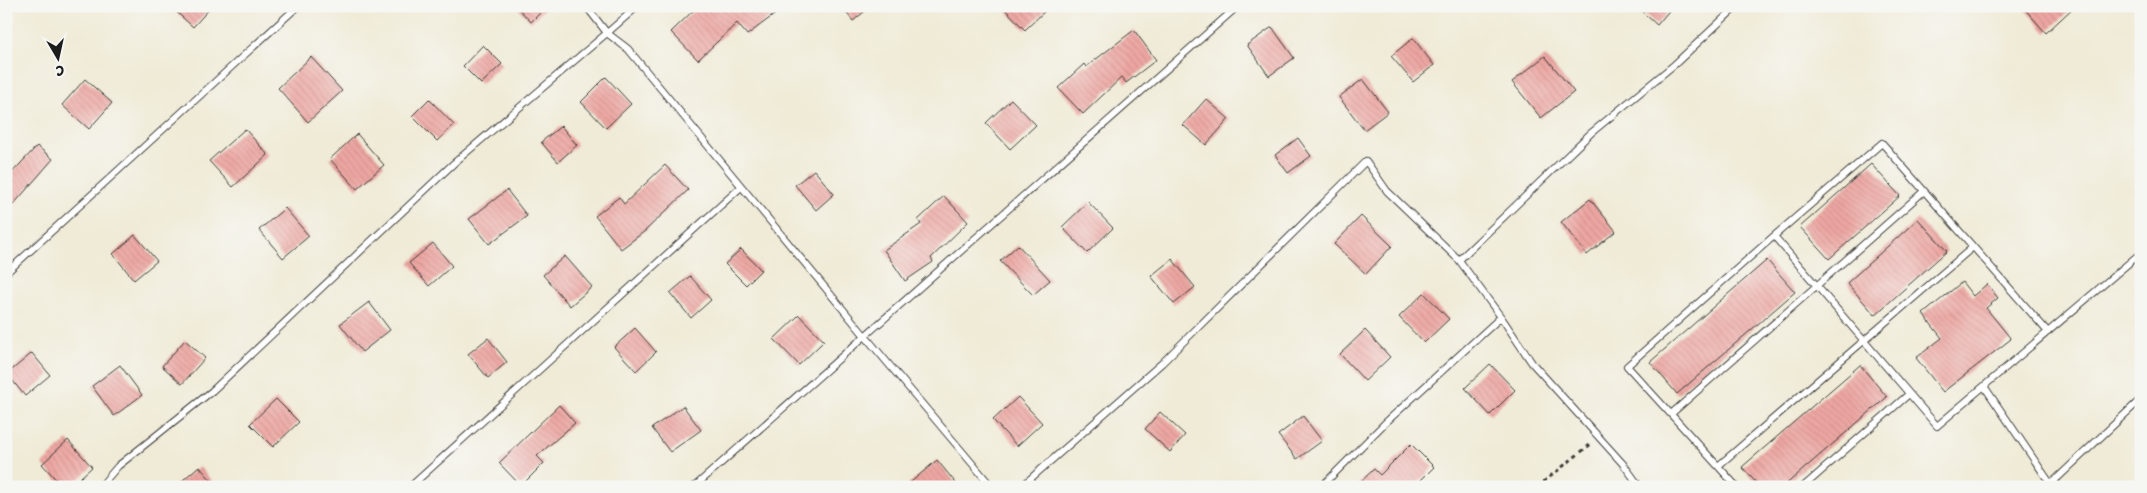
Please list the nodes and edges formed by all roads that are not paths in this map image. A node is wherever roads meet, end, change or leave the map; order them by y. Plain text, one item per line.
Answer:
1 (298, 6) edge
2 (586, 6) edge
3 (638, 6) edge
4 (1238, 6) edge
5 (1737, 6) edge
6 (607, 33) junction
7 (741, 187) junction
8 (1924, 191) junction
9 (1774, 236) junction
10 (1973, 247) junction
11 (2136, 257) dead end
12 (1459, 260) junction
13 (6, 273) edge
14 (1816, 286) junction
15 (1501, 317) junction
16 (2048, 332) junction
17 (865, 336) junction
18 (1864, 341) junction
19 (1984, 386) junction
20 (1909, 394) junction
21 (2141, 399) edge
22 (1672, 414) junction
23 (1718, 466) junction
24 (2052, 485) edge
25 (100, 487) edge
26 (410, 487) edge
27 (694, 487) edge
28 (992, 487) edge
29 (1021, 487) edge
30 (1321, 487) edge
31 (1640, 487) edge
32 (1737, 487) edge
33 (1803, 487) edge

1 - 13 lane
2 - 6 lane
3 - 6 lane
4 - 17 lane
5 - 12 lane
6 - 7 lane
6 - 25 lane
7 - 17 lane
7 - 26 lane
8 - 9 lane
8 - 10 lane
8 - 14 lane
9 - 14 lane
9 - 22 lane
10 - 16 lane
10 - 18 lane
11 - 16 lane
12 - 15 lane
12 - 29 lane
14 - 18 lane
14 - 22 lane
15 - 30 lane
15 - 31 lane
16 - 19 lane
17 - 27 lane
17 - 28 lane
18 - 20 lane
18 - 23 lane
19 - 20 lane
19 - 24 lane
20 - 33 lane
21 - 24 lane
22 - 23 lane
23 - 32 lane

